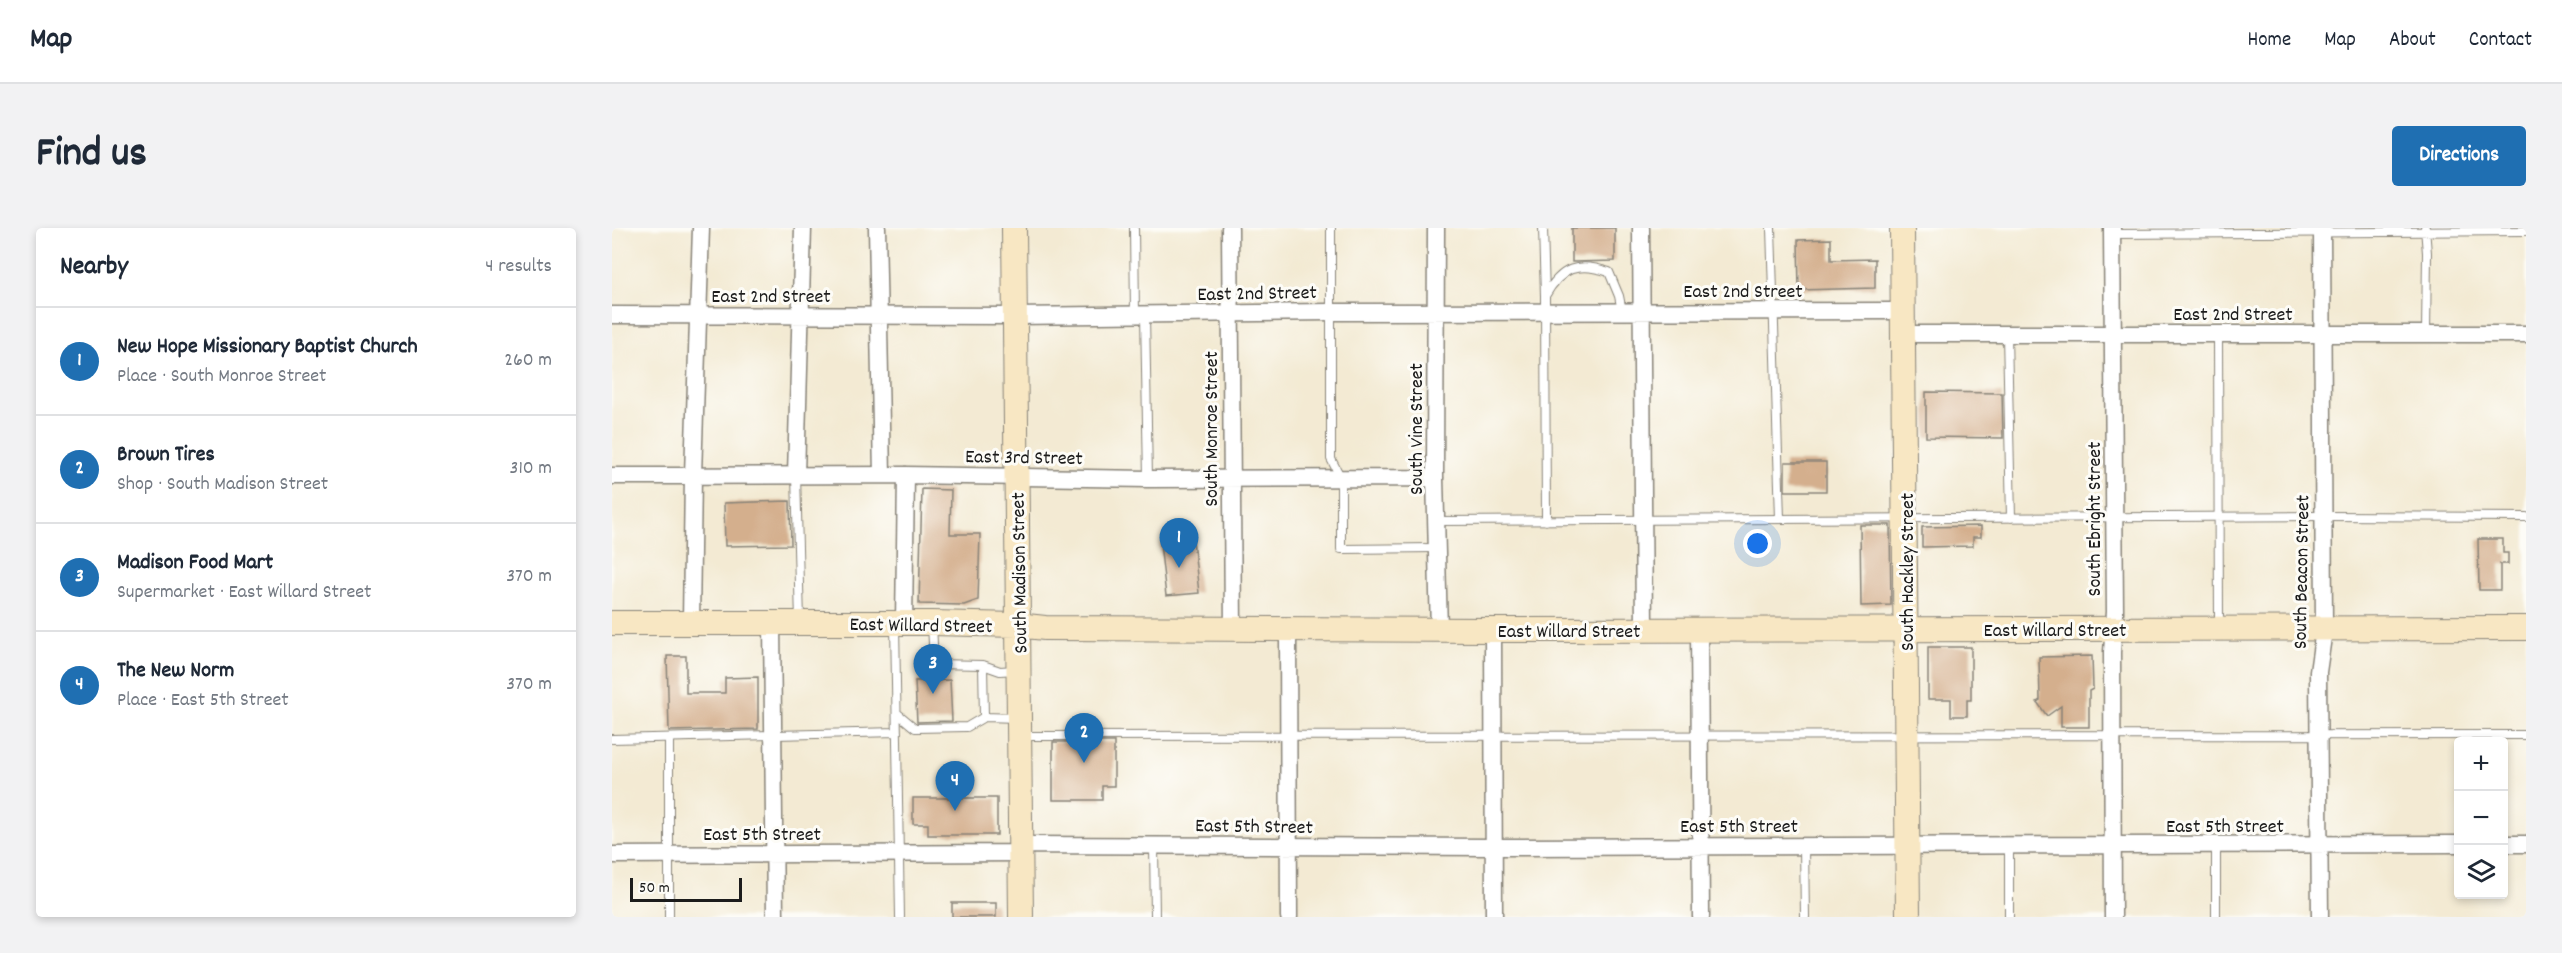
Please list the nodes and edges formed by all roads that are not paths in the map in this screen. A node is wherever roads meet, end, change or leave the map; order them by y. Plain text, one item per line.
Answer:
1 (701, 228) edge
2 (803, 228) edge
3 (878, 228) edge
4 (1014, 228) edge
5 (1134, 228) edge
6 (1230, 228) edge
7 (1331, 228) edge
8 (1436, 228) edge
9 (1543, 228) edge
10 (1641, 228) edge
11 (1771, 228) edge
12 (1902, 228) edge
13 (2322, 230) edge
14 (2425, 230) edge
15 (2112, 231) edge
16 (2526, 231) edge
17 (1544, 304) junction
18 (1622, 311) junction
19 (1642, 311) junction
20 (1772, 311) junction
21 (1330, 312) junction
22 (1231, 313) junction
23 (1437, 313) junction
24 (1140, 314) junction
25 (612, 315) edge
26 (698, 316) junction
27 (801, 316) junction
28 (878, 316) junction
29 (1016, 316) junction
30 (1903, 322) junction
31 (2007, 334) junction
32 (2113, 334) junction
33 (2218, 334) junction
34 (2322, 334) junction
35 (2426, 334) junction
36 (2526, 334) edge
37 (693, 475) junction
38 (796, 475) junction
39 (882, 475) junction
40 (906, 475) junction
41 (612, 476) edge
42 (1017, 477) junction
43 (1341, 478) junction
44 (1435, 478) junction
45 (1148, 479) junction
46 (1231, 479) junction
47 (2323, 516) junction
48 (2114, 517) junction
49 (2218, 517) junction
50 (2526, 517) edge
51 (2011, 518) junction
52 (1780, 519) junction
53 (1905, 519) junction
54 (1643, 520) junction
55 (1436, 521) junction
56 (1546, 521) junction
57 (1437, 548) junction
58 (612, 623) edge
59 (691, 623) junction
60 (772, 623) junction
61 (800, 623) junction
62 (900, 623) junction
63 (932, 623) junction
64 (1017, 625) junction
65 (2526, 628) edge
66 (1288, 629) junction
67 (1644, 629) junction
68 (2114, 629) junction
69 (2219, 629) junction
70 (1233, 630) junction
71 (1439, 630) junction
72 (1493, 630) junction
73 (1699, 630) junction
74 (1906, 630) junction
75 (2324, 630) junction
76 (984, 665) junction
77 (1019, 670) junction
78 (897, 713) junction
79 (984, 717) junction
80 (1019, 727) junction
81 (897, 732) junction
82 (1907, 735) junction
83 (2319, 735) junction
84 (2526, 735) edge
85 (1700, 736) junction
86 (773, 737) junction
87 (1288, 737) junction
88 (1493, 737) junction
89 (2112, 737) junction
90 (669, 738) junction
91 (612, 739) edge
92 (1154, 844) junction
93 (2454, 844) edge
94 (2508, 844) edge
95 (2526, 844) edge
96 (2319, 845) junction
97 (1700, 846) junction
98 (1804, 846) junction
99 (1908, 846) junction
100 (2009, 846) junction
101 (2113, 846) junction
102 (2216, 846) junction
103 (1288, 847) junction
104 (1493, 847) junction
105 (1021, 849) junction
106 (775, 854) junction
107 (899, 854) junction
108 (612, 855) edge
109 (670, 855) junction
110 (669, 917) edge
111 (775, 917) edge
112 (900, 917) edge
113 (1021, 917) edge
114 (1155, 917) edge
115 (1289, 917) edge
116 (1494, 917) edge
117 (1701, 917) edge
118 (1805, 917) edge
119 (1908, 917) edge
120 (2009, 917) edge
121 (2113, 917) edge
122 (2216, 917) edge
123 (2320, 917) edge

1 - 26 street
2 - 27 street
3 - 28 street
4 - 29 street, South Madison Street
5 - 24 lane
6 - 22 street, South Monroe Street
7 - 21 lane
8 - 23 street, South Vine Street
9 - 17 lane
10 - 19 street
11 - 20 lane
12 - 30 street, South Hackley Street
13 - 14 lane
13 - 15 lane
13 - 34 street, South Beacon Street
14 - 16 lane
14 - 35 lane
15 - 32 street, South Ebright Street
17 - 18 street, East 2nd Street
17 - 18 lane
17 - 23 street, East 2nd Street
17 - 56 lane
18 - 19 street, East 2nd Street
19 - 20 street, East 2nd Street
19 - 54 street
20 - 30 street, East 2nd Street
20 - 52 lane
21 - 22 street, East 2nd Street
21 - 23 street, East 2nd Street
21 - 43 lane
22 - 24 street, East 2nd Street
22 - 46 street, South Monroe Street
23 - 44 street, South Vine Street
24 - 29 street, East 2nd Street
24 - 45 lane
25 - 26 street, East 2nd Street
26 - 27 street, East 2nd Street
26 - 37 street
27 - 28 street, East 2nd Street
27 - 38 street
28 - 29 street, East 2nd Street
28 - 39 street
29 - 42 street, South Madison Street
30 - 31 street, East 2nd Street
30 - 53 street, South Hackley Street
31 - 32 street, East 2nd Street
31 - 51 lane
32 - 33 street, East 2nd Street
32 - 48 street, South Ebright Street
33 - 34 street, East 2nd Street
33 - 49 lane
34 - 35 street, East 2nd Street
34 - 47 street, South Beacon Street
35 - 36 street, East 2nd Street
37 - 38 street, East 3rd Street
37 - 41 street, East 3rd Street
37 - 59 street
38 - 39 street, East 3rd Street
38 - 61 lane
39 - 40 street, East 3rd Street
40 - 42 street, East 3rd Street
40 - 62 street
42 - 45 street, East 3rd Street
42 - 64 street, South Madison Street
43 - 44 street, East 3rd Street
43 - 46 street, East 3rd Street
43 - 57 lane
44 - 55 street, South Vine Street
45 - 46 street, East 3rd Street
46 - 70 street, South Monroe Street
47 - 49 lane
47 - 50 lane
47 - 75 street, South Beacon Street
48 - 49 lane
48 - 51 lane
48 - 68 street, South Ebright Street
49 - 69 lane
51 - 53 lane
52 - 53 lane
52 - 54 lane
53 - 74 street, South Hackley Street
54 - 56 lane
54 - 67 street
55 - 56 lane
55 - 57 street, South Vine Street
57 - 71 street, South Vine Street
58 - 59 street, East Willard Street
59 - 60 street, East Willard Street
60 - 61 street, East Willard Street
60 - 86 street
61 - 62 street, East Willard Street
62 - 63 street, East Willard Street
62 - 78 lane
63 - 64 street, East Willard Street
63 - 76 lane
64 - 70 street, East Willard Street
64 - 77 street, South Madison Street
65 - 75 street, East Willard Street
66 - 70 street, East Willard Street
66 - 71 street, East Willard Street
66 - 87 street
67 - 72 street, East Willard Street
67 - 73 street, East Willard Street
68 - 69 street, East Willard Street
68 - 74 street, East Willard Street
68 - 89 street, South Ebright Street
69 - 75 street, East Willard Street
71 - 72 street, East Willard Street
72 - 88 street
73 - 74 street, East Willard Street
73 - 85 street
74 - 82 street, South Hackley Street
75 - 83 street, South Beacon Street
76 - 77 lane
76 - 79 lane
77 - 80 street, South Madison Street
78 - 79 lane
78 - 81 lane
79 - 80 lane
80 - 87 lane
80 - 105 street, South Madison Street
81 - 86 lane
81 - 107 lane
82 - 85 lane
82 - 89 lane
82 - 99 street, South Hackley Street
83 - 84 lane
83 - 89 lane
83 - 96 street, South Beacon Street
85 - 88 lane
85 - 97 street
86 - 90 lane
86 - 106 street
87 - 88 lane
87 - 103 street
88 - 104 street
89 - 101 street, South Ebright Street
90 - 91 lane
90 - 109 lane
92 - 103 street, East 5th Street
92 - 105 street, East 5th Street
92 - 114 lane
93 - 96 street, East 5th Street
94 - 95 street
96 - 102 street, East 5th Street
96 - 123 street, South Beacon Street
97 - 98 street, East 5th Street
97 - 104 street, East 5th Street
97 - 117 street
98 - 99 street, East 5th Street
98 - 118 lane
99 - 100 street, East 5th Street
99 - 119 street, South Hackley Street
100 - 101 street, East 5th Street
100 - 120 lane
101 - 102 street, East 5th Street
101 - 121 street, South Ebright Street
102 - 122 lane
103 - 104 street, East 5th Street
103 - 115 street
104 - 116 street
105 - 107 street, East 5th Street
105 - 113 street, South Madison Street
106 - 107 street, East 5th Street
106 - 109 street, East 5th Street
106 - 111 street
107 - 112 lane
108 - 109 street, East 5th Street
109 - 110 lane

